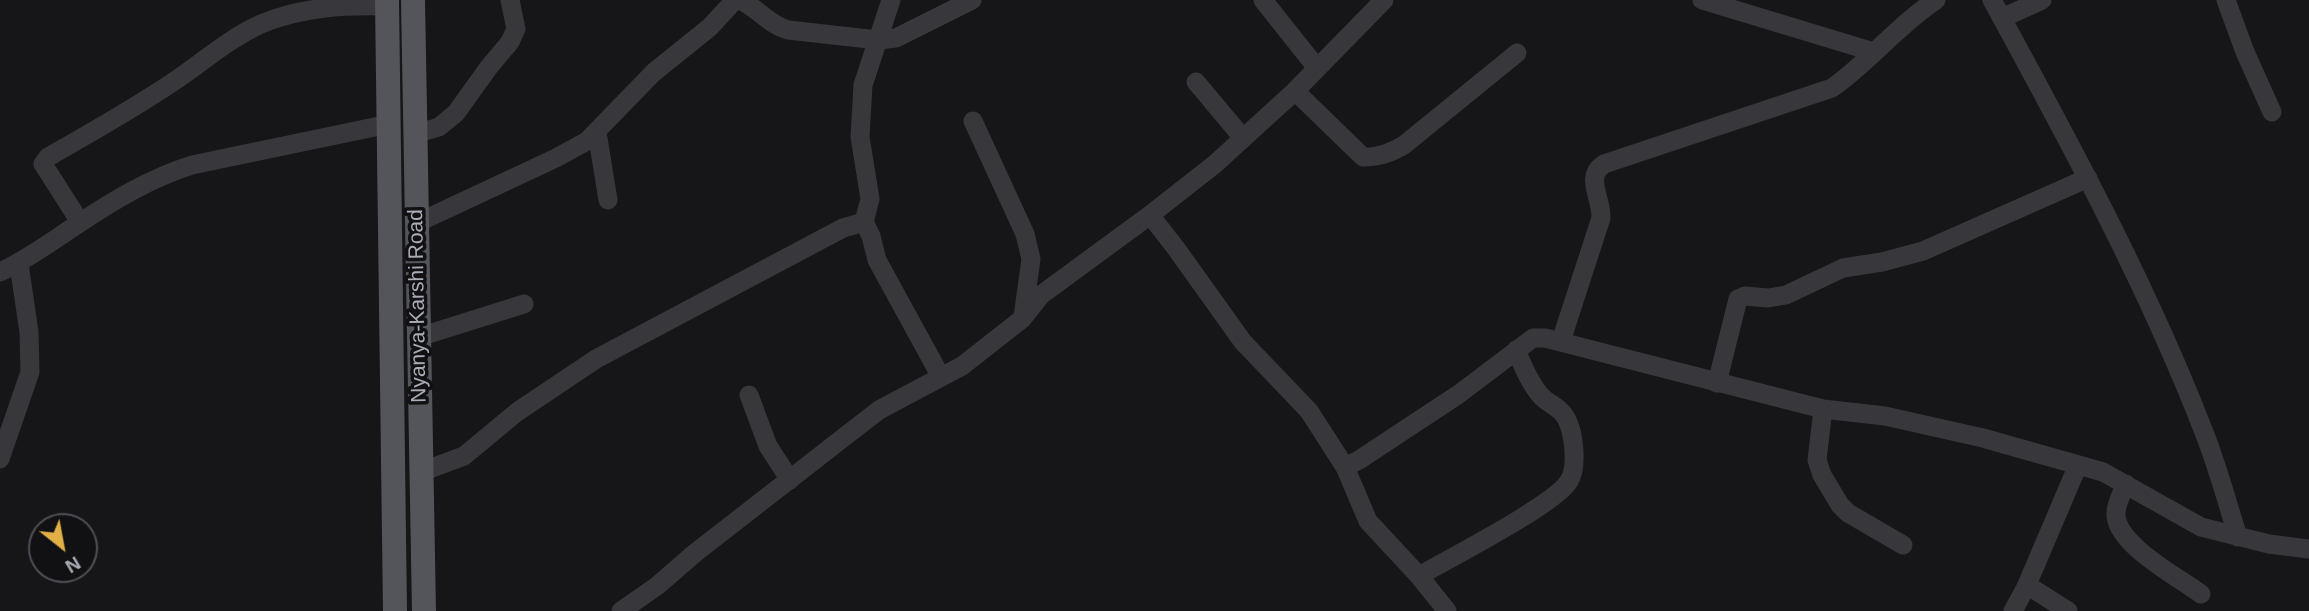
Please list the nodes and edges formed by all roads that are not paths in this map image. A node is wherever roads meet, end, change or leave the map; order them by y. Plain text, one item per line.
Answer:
1 (413, 0) edge
2 (510, 0) edge
3 (735, 0) edge
4 (740, 0) edge
5 (891, 0) edge
6 (972, 0) edge
7 (1263, 0) edge
8 (1384, 0) edge
9 (1702, 0) edge
10 (1936, 0) edge
11 (1992, 0) edge
12 (2042, 0) edge
13 (2226, 0) edge
14 (387, 3) edge
15 (1732, 5) edge
16 (2002, 18) junction
17 (878, 40) junction
18 (1874, 52) junction
19 (1517, 53) dead end
20 (1317, 68) junction
21 (1196, 82) dead end
22 (1295, 91) junction
23 (2272, 112) dead end
24 (973, 121) dead end
25 (389, 124) junction
26 (597, 131) junction
27 (415, 134) junction
28 (1243, 138) junction
29 (2088, 178) junction
30 (608, 200) dead end
31 (1150, 215) junction
32 (80, 222) junction
33 (864, 222) junction
34 (417, 223) junction
35 (19, 264) junction
36 (0, 272) edge
37 (524, 304) dead end
38 (1022, 319) junction
39 (419, 337) junction
40 (1561, 341) junction
41 (1516, 350) junction
42 (941, 377) junction
43 (1717, 383) junction
44 (749, 395) dead end
45 (1823, 409) junction
46 (1, 459) edge
47 (2078, 465) junction
48 (1345, 467) junction
49 (421, 472) junction
50 (790, 480) junction
51 (2126, 484) junction
52 (2238, 537) junction
53 (1903, 545) dead end
54 (2309, 549) edge
55 (1419, 576) junction
56 (2027, 585) junction
57 (2201, 594) dead end
58 (395, 611) edge
59 (424, 611) edge
60 (621, 611) edge
61 (1447, 611) edge
62 (2013, 611) edge
63 (2068, 611) edge

1 - 27 main road, Nyanya-Karshi Road
2 - 27 street
3 - 26 street
4 - 17 street
5 - 17 street
6 - 17 street
7 - 20 street
8 - 20 street
9 - 15 street
10 - 18 street
11 - 16 street
12 - 16 street
13 - 23 street
14 - 25 main road, Nyanya-Karshi Road
14 - 32 street
15 - 18 street
16 - 29 street
17 - 33 street
18 - 40 street
19 - 22 street
20 - 22 street
21 - 28 street
22 - 28 street
24 - 38 street
25 - 32 street
25 - 58 main road, Nyanya-Karshi Road
26 - 30 street
26 - 34 street
27 - 34 main road, Nyanya-Karshi Road
28 - 31 street
29 - 43 street
29 - 52 street
31 - 38 street
31 - 48 street
32 - 35 street
33 - 42 street
33 - 49 street
34 - 39 main road, Nyanya-Karshi Road
35 - 36 street
35 - 46 street
37 - 39 street
38 - 42 street
39 - 49 main road, Nyanya-Karshi Road
40 - 41 street
40 - 43 street
41 - 48 street
41 - 55 street
42 - 50 street
43 - 45 street
44 - 50 street
45 - 47 street
45 - 53 street
47 - 51 street
47 - 56 street
48 - 55 street
49 - 59 main road, Nyanya-Karshi Road
50 - 60 street
51 - 52 street
51 - 57 street
52 - 54 street
55 - 61 street
56 - 62 street
56 - 63 street

